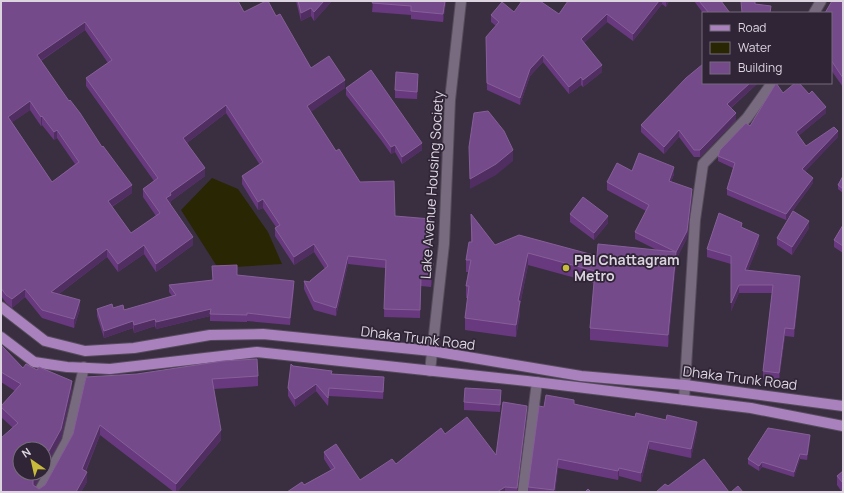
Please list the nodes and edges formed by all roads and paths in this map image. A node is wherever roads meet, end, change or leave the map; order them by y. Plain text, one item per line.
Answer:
1 (461, 1) edge
2 (821, 1) edge
3 (815, 12) edge
4 (771, 84) edge
5 (1, 307) edge
6 (1, 337) edge
7 (432, 351) junction
8 (84, 367) junction
9 (430, 371) junction
10 (537, 382) junction
11 (685, 385) junction
12 (684, 400) junction
13 (843, 406) edge
14 (843, 426) edge
15 (39, 492) edge
16 (523, 492) edge

1 - 7 street, Lake Avenue Housing Society
2 - 3 street
4 - 11 street
5 - 7 main road, Dhaka Trunk Road
6 - 8 main road, Dhaka Trunk Road
7 - 9 street, Lake Avenue Housing Society
7 - 11 main road, Dhaka Trunk Road
8 - 9 main road, Dhaka Trunk Road
8 - 15 street
9 - 10 main road, Dhaka Trunk Road
10 - 12 main road, Dhaka Trunk Road
10 - 16 street
11 - 12 street
11 - 13 main road, Dhaka Trunk Road
12 - 14 main road, Dhaka Trunk Road

